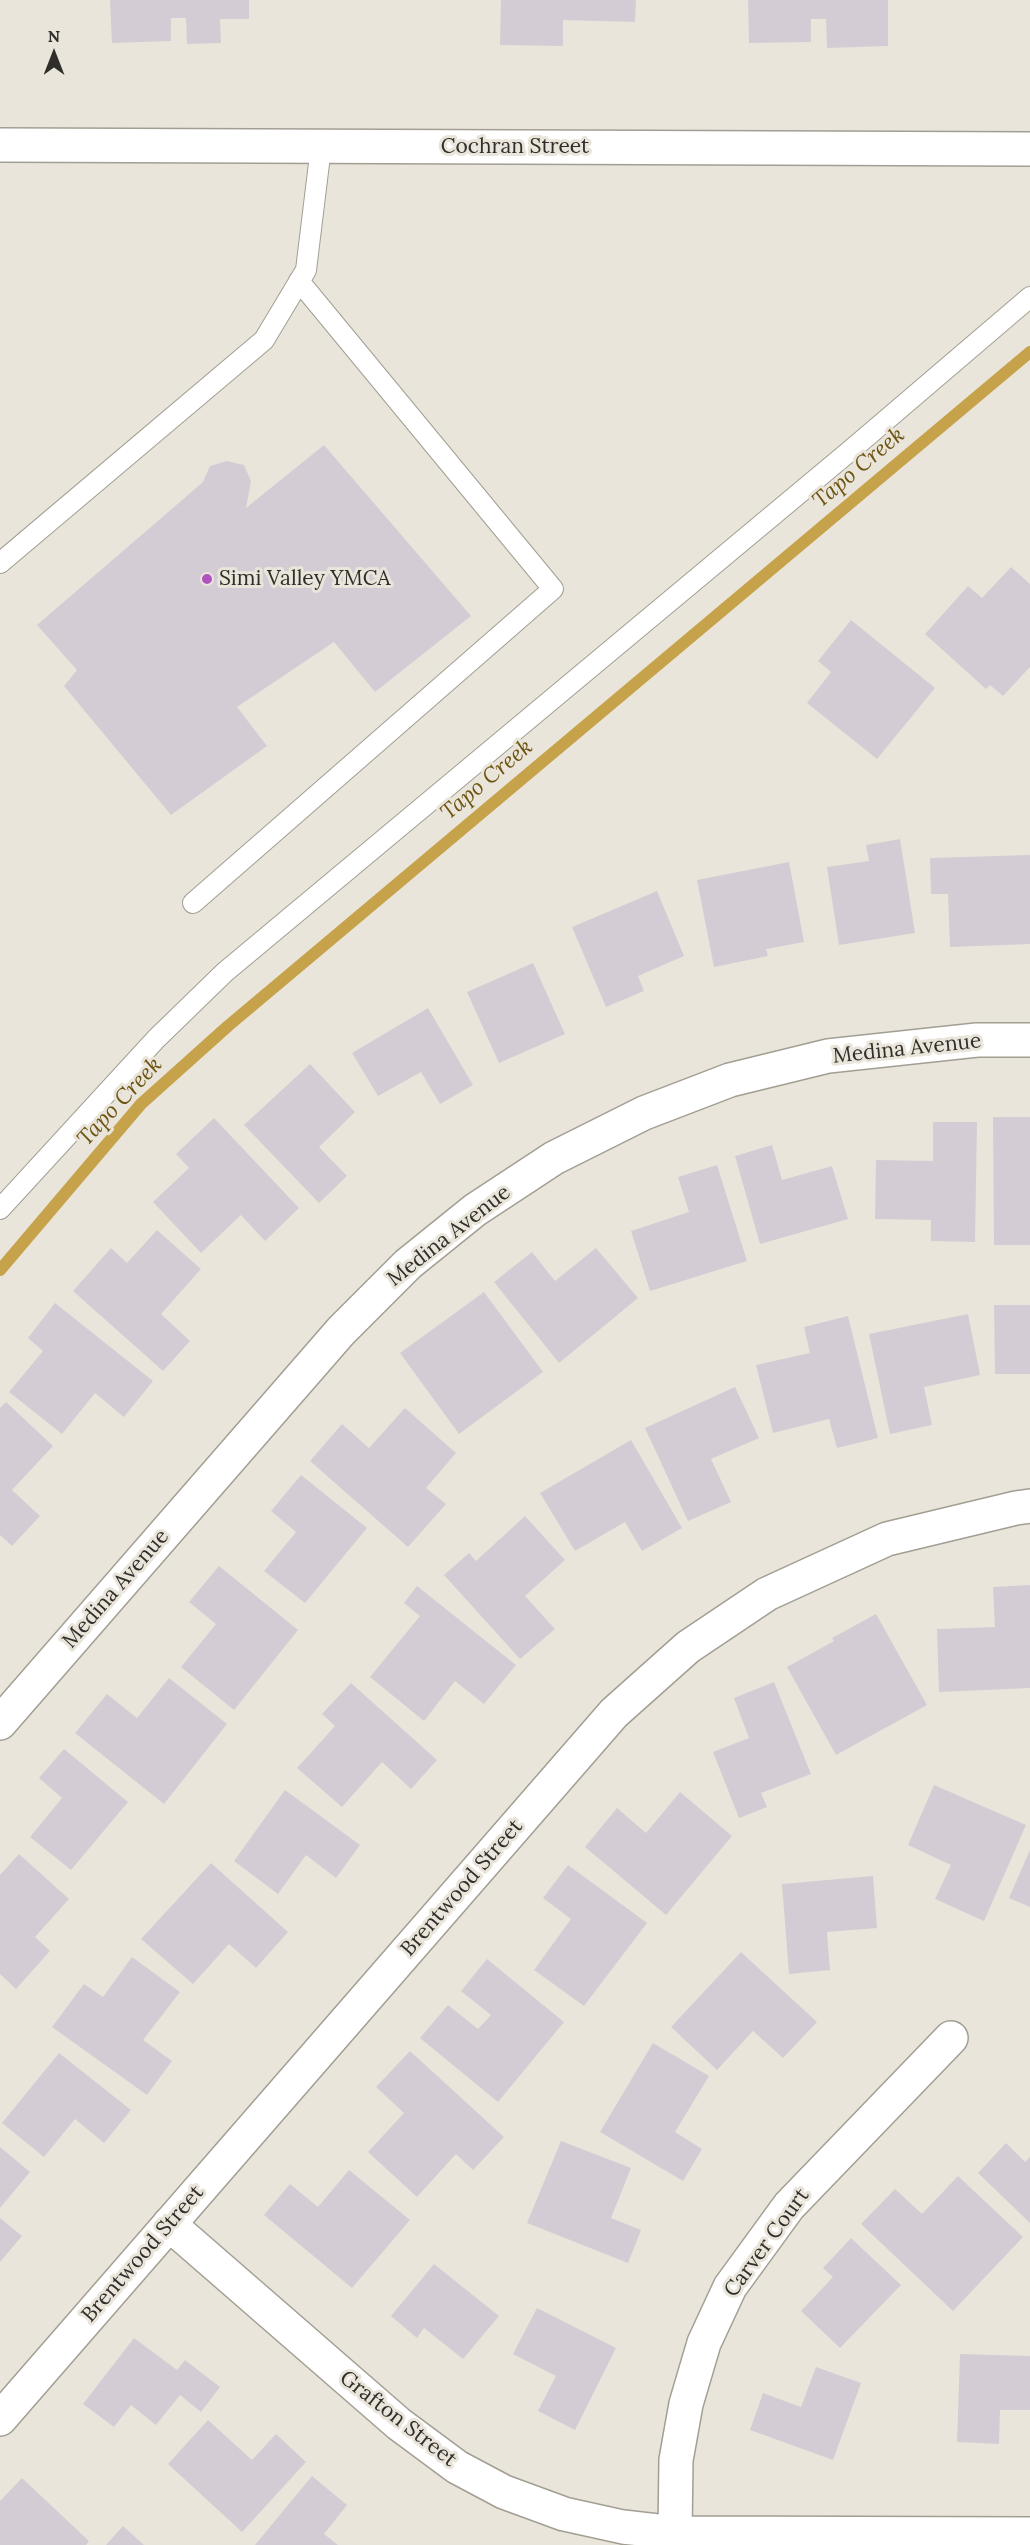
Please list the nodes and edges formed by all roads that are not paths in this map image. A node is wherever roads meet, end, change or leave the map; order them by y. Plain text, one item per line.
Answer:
1 (0, 145) edge
2 (321, 147) junction
3 (1030, 149) edge
4 (299, 281) junction
5 (1030, 297) edge
6 (0, 563) edge
7 (193, 903) dead end
8 (1030, 1040) edge
9 (0, 1209) edge
10 (1030, 1506) edge
11 (0, 1723) edge
12 (951, 2038) dead end
13 (169, 2224) junction
14 (0, 2419) edge
15 (675, 2532) junction
16 (1030, 2534) edge

1 - 2 street, Cochran Street
2 - 3 street, Cochran Street
2 - 4 lane
4 - 6 lane
4 - 7 lane
5 - 9 lane
8 - 11 street, Medina Avenue
10 - 13 street, Brentwood Street
12 - 15 street, Carver Court
13 - 14 street, Brentwood Street
13 - 15 street, Grafton Street
15 - 16 street, Grafton Street

